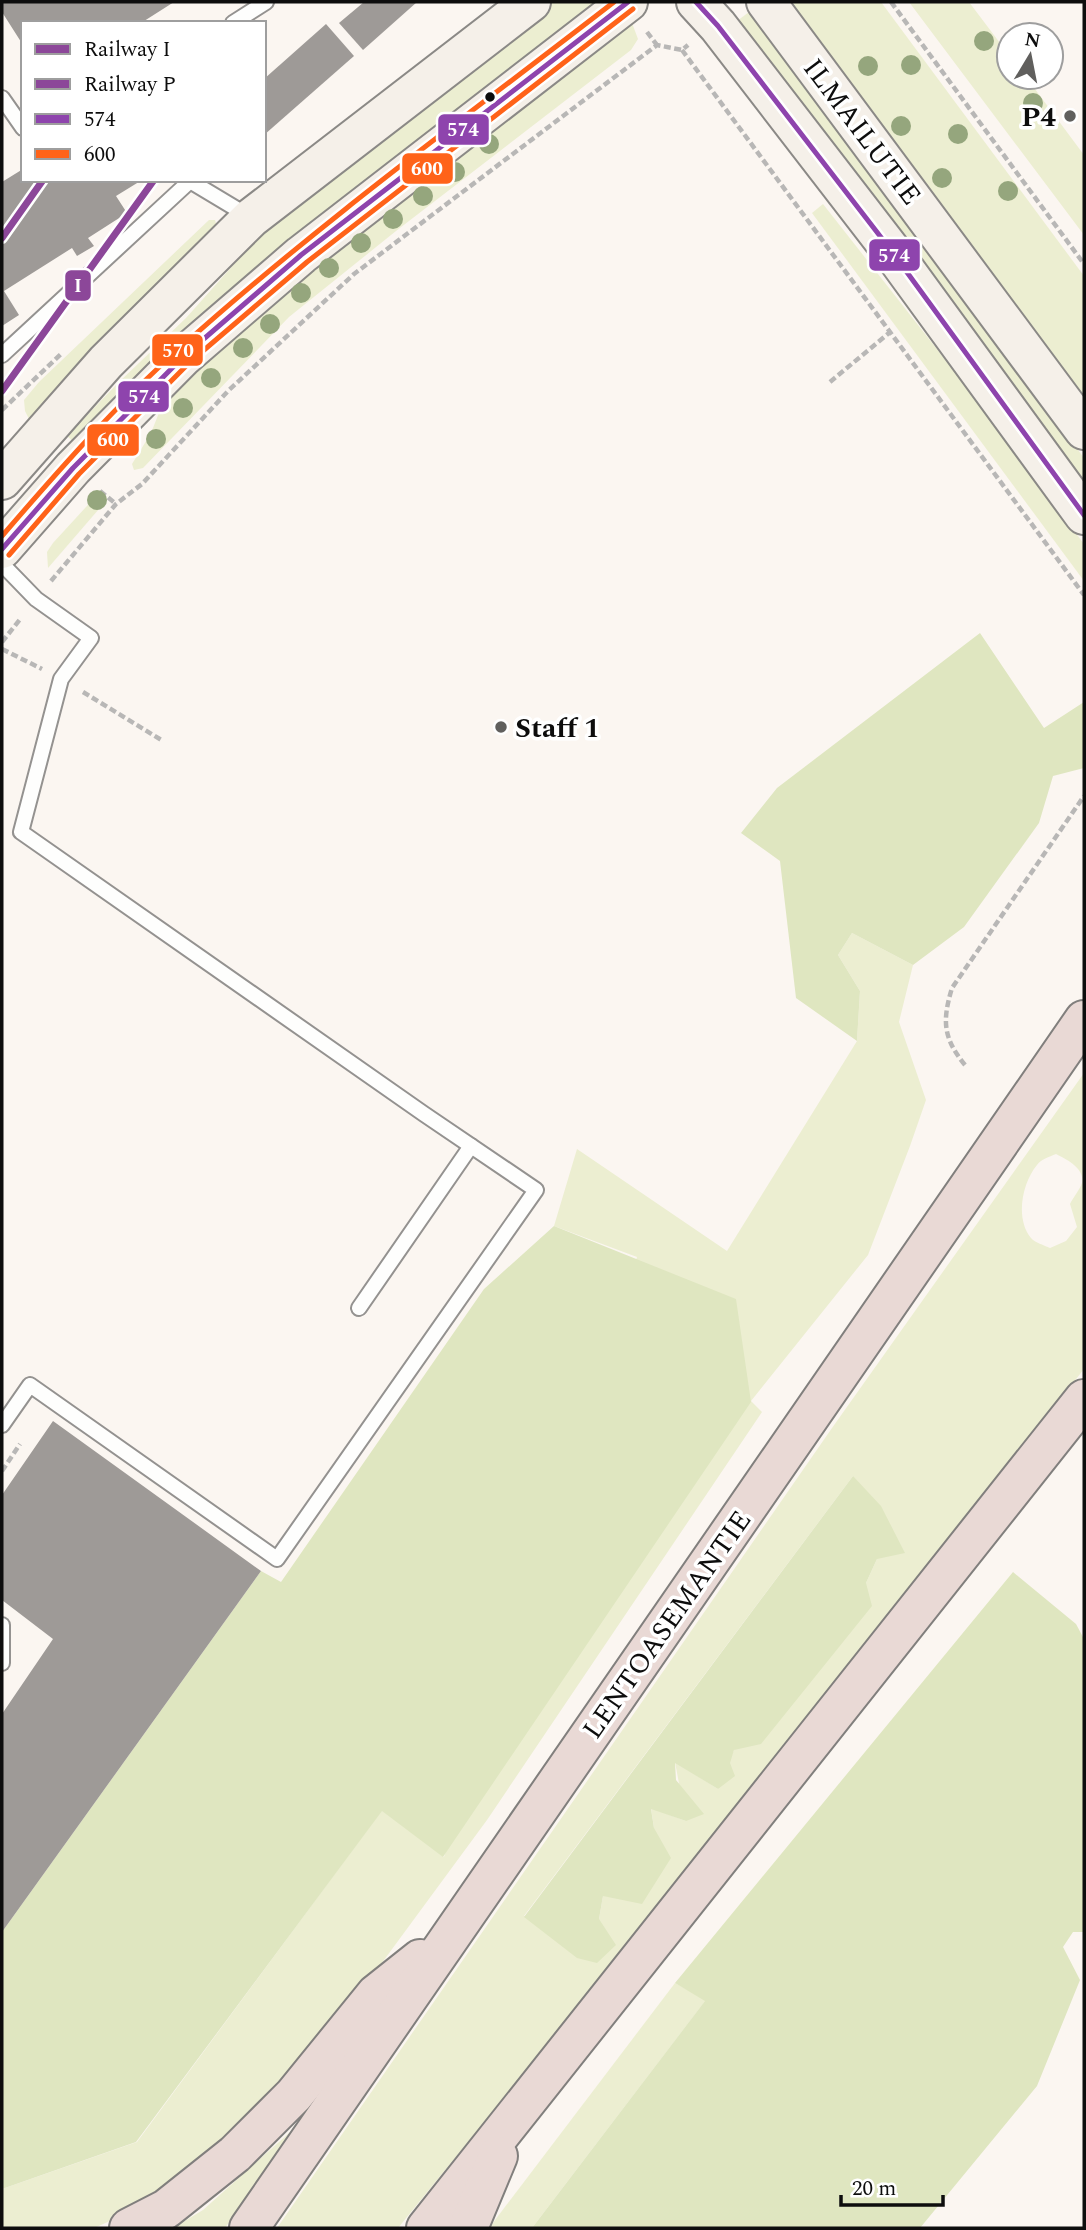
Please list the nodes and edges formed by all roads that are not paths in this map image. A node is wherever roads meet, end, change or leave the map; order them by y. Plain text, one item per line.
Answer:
1 (267, 2) edge
2 (531, 2) edge
3 (628, 2) edge
4 (766, 2) edge
5 (707, 14) edge
6 (236, 21) edge
7 (2, 98) edge
8 (21, 125) edge
9 (189, 182) edge
10 (192, 182) edge
11 (251, 218) junction
12 (2, 355) edge
13 (1084, 430) edge
14 (2, 480) edge
15 (1084, 515) edge
16 (2, 550) edge
17 (2, 564) edge
18 (1084, 1020) edge
19 (471, 1146) junction
20 (359, 1308) dead end
21 (1084, 1399) edge
22 (2, 1425) edge
23 (2, 1625) edge
24 (2, 1663) edge
25 (449, 1937) junction
26 (515, 2115) junction
27 (129, 2228) edge
28 (249, 2228) edge
29 (426, 2228) edge
30 (468, 2228) edge

1 - 6 lane
2 - 11 main road
3 - 16 main road
4 - 13 main road, ILMAILUTIE
5 - 15 main road, ILMAILUTIE
7 - 8 lane
9 - 12 lane
10 - 11 lane
11 - 14 main road
17 - 19 lane
18 - 25 highway, LENTOASEMANTIE
19 - 20 lane
19 - 22 lane
21 - 26 highway
23 - 24 lane
25 - 27 highway
25 - 28 highway, LENTOASEMANTIE
26 - 29 highway
26 - 30 highway

